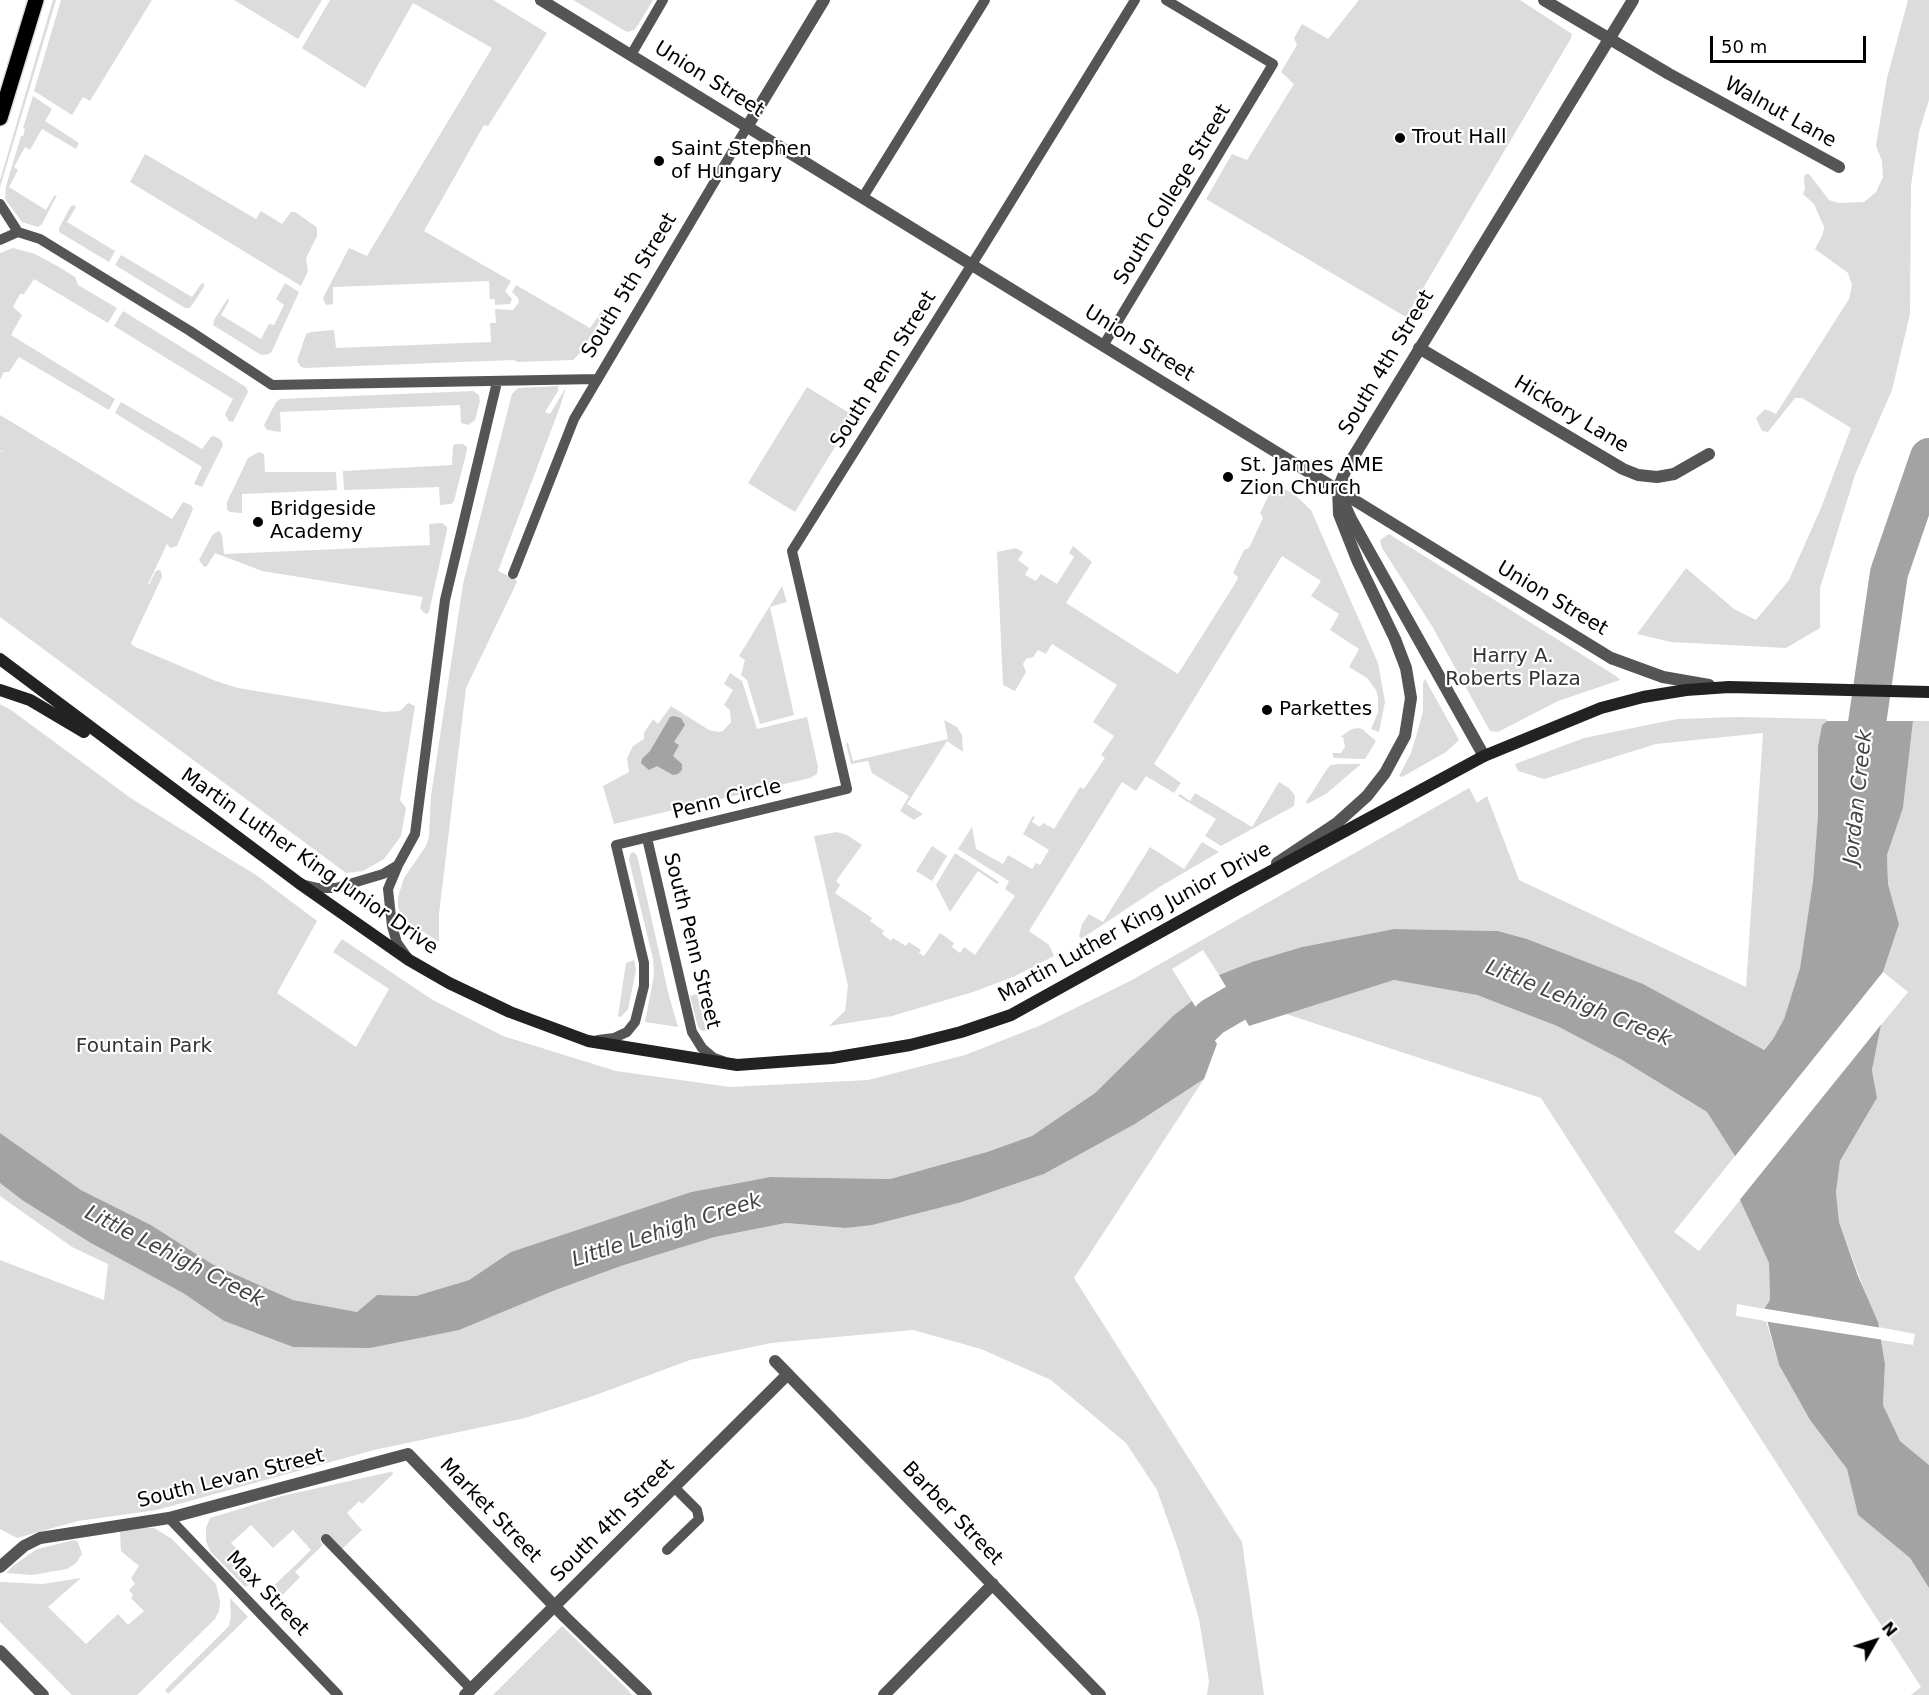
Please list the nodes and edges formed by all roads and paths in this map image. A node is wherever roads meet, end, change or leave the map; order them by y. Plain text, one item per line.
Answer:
1 (36, 0) edge
2 (541, 0) edge
3 (663, 0) edge
4 (824, 0) edge
5 (985, 0) edge
6 (1135, 0) edge
7 (1166, 0) edge
8 (1544, 0) edge
9 (1633, 0) edge
10 (1608, 39) junction
11 (631, 55) junction
12 (0, 118) edge
13 (747, 126) junction
14 (1839, 167) dead end
15 (862, 197) junction
16 (0, 204) edge
17 (18, 232) junction
18 (0, 240) edge
19 (972, 265) junction
20 (1103, 346) junction
21 (1419, 348) junction
22 (597, 379) junction
23 (497, 382) junction
24 (1709, 454) dead end
25 (1338, 489) junction
26 (513, 574) dead end
27 (0, 658) edge
28 (1730, 687) junction
29 (0, 690) edge
30 (1928, 692) edge
31 (1484, 756) junction
32 (146, 770) junction
33 (847, 789) joint
34 (647, 838) junction
35 (398, 865) junction
36 (299, 884) junction
37 (1238, 889) junction
38 (410, 960) junction
39 (588, 1041) junction
40 (737, 1065) junction
41 (775, 1361) dead end
42 (788, 1374) junction
43 (408, 1454) joint
44 (674, 1487) junction
45 (169, 1518) junction
46 (326, 1539) dead end
47 (667, 1550) dead end
48 (0, 1567) edge
49 (993, 1584) junction
50 (555, 1606) junction
51 (0, 1651) edge
52 (468, 1692) edge
53 (43, 1695) edge
54 (338, 1695) edge
55 (646, 1695) edge
56 (884, 1695) edge
57 (1100, 1695) edge

1 - 12 main road
2 - 11 street, Union Street
3 - 11 lane
4 - 13 street, South 5th Street
5 - 15 lane
6 - 19 lane, South Penn Street
7 - 20 lane, South College Street
8 - 10 street, Walnut Lane
9 - 10 street, South 4th Street
10 - 14 street, Walnut Lane
10 - 21 street, South 4th Street
11 - 13 street, Union Street
13 - 15 street, Union Street
13 - 22 lane, South 5th Street
15 - 19 street, Union Street
16 - 17 lane
17 - 18 lane
17 - 23 lane
19 - 20 street, Union Street
19 - 33 lane, South Penn Street
20 - 25 street, Union Street
21 - 24 street, Hickory Lane
21 - 25 street, South 4th Street
22 - 23 lane
22 - 26 lane, South 5th Street
23 - 35 lane
25 - 28 street, Union Street
25 - 31 street
25 - 37 street
27 - 32 main road, Martin Luther King Junior Drive
28 - 30 main road, Martin Luther King Junior Drive
28 - 31 main road, Martin Luther King Junior Drive
29 - 32 main road
31 - 37 main road, Martin Luther King Junior Drive
32 - 36 main road, Martin Luther King Junior Drive
33 - 34 lane, Penn Circle
34 - 39 lane, Penn Circle
34 - 40 lane, South Penn Street
35 - 36 lane
35 - 38 lane
36 - 38 main road, Martin Luther King Junior Drive
37 - 40 main road, Martin Luther King Junior Drive
38 - 39 main road, Martin Luther King Junior Drive
39 - 40 main road, Martin Luther King Junior Drive
41 - 42 street, Barber Street
42 - 44 street, South 4th Street
42 - 49 street, Barber Street
43 - 45 street, South Levan Street
43 - 50 street, Market Street
44 - 47 lane
44 - 50 street, South 4th Street
45 - 48 street, South Levan Street
45 - 54 lane, Max Street
46 - 52 lane
49 - 56 street
49 - 57 street, Barber Street
50 - 52 street, South 4th Street
50 - 55 street, Market Street
51 - 53 street

